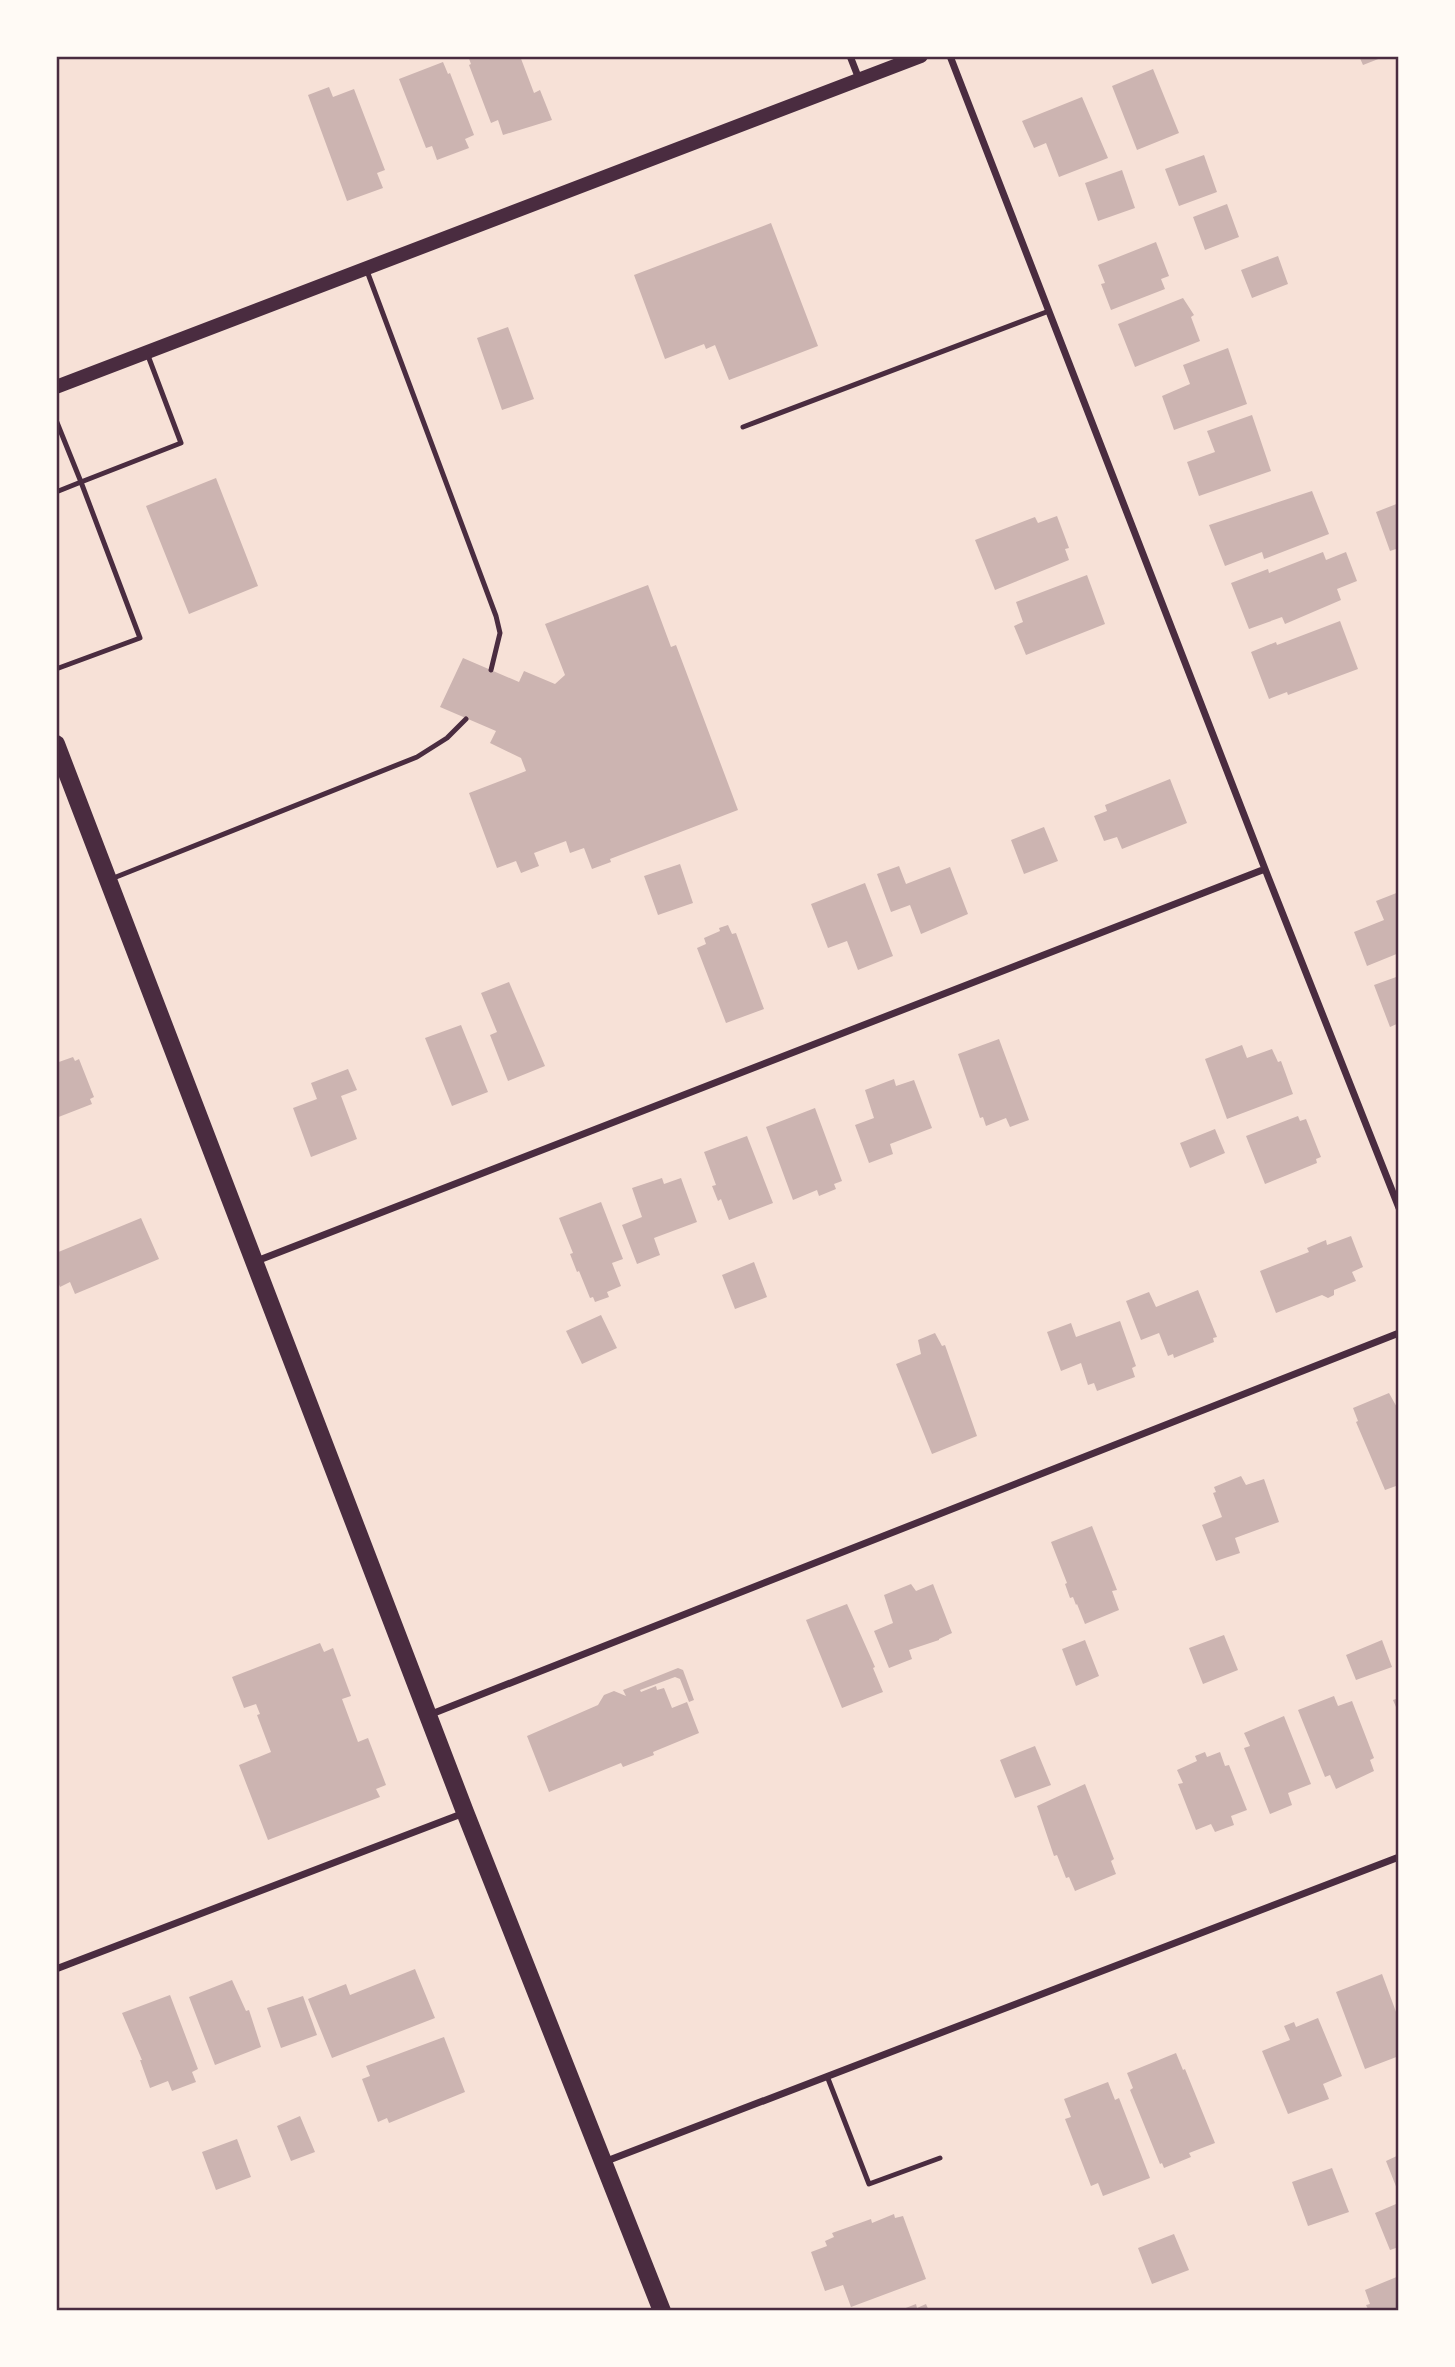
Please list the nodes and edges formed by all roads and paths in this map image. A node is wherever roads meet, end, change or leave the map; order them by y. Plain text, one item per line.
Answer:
1 (850, 56) edge
2 (921, 56) edge
3 (950, 56) edge
4 (859, 79) junction
5 (366, 268) junction
6 (1049, 311) junction
7 (147, 352) junction
8 (56, 387) edge
9 (56, 420) edge
10 (743, 427) dead end
11 (81, 482) junction
12 (56, 492) edge
13 (56, 669) edge
14 (491, 670) dead end
15 (466, 719) dead end
16 (56, 744) edge
17 (1265, 869) junction
18 (108, 880) junction
19 (1399, 1208) edge
20 (254, 1262) junction
21 (1399, 1332) edge
22 (428, 1715) junction
23 (465, 1812) junction
24 (1399, 1857) edge
25 (56, 1969) edge
26 (827, 2076) junction
27 (940, 2158) dead end
28 (604, 2162) junction
29 (662, 2311) edge

1 - 4 street
2 - 4 main road
3 - 6 street
4 - 5 main road
5 - 7 main road
5 - 14 lane
6 - 10 lane
6 - 17 street
7 - 8 main road
7 - 11 lane
9 - 11 lane
11 - 12 lane
11 - 13 lane
15 - 18 lane
16 - 18 main road
17 - 19 street
17 - 20 street
18 - 20 main road
20 - 22 main road
21 - 22 street
22 - 23 main road
23 - 25 street
23 - 28 main road
24 - 26 street
26 - 27 lane
26 - 28 street
28 - 29 main road

